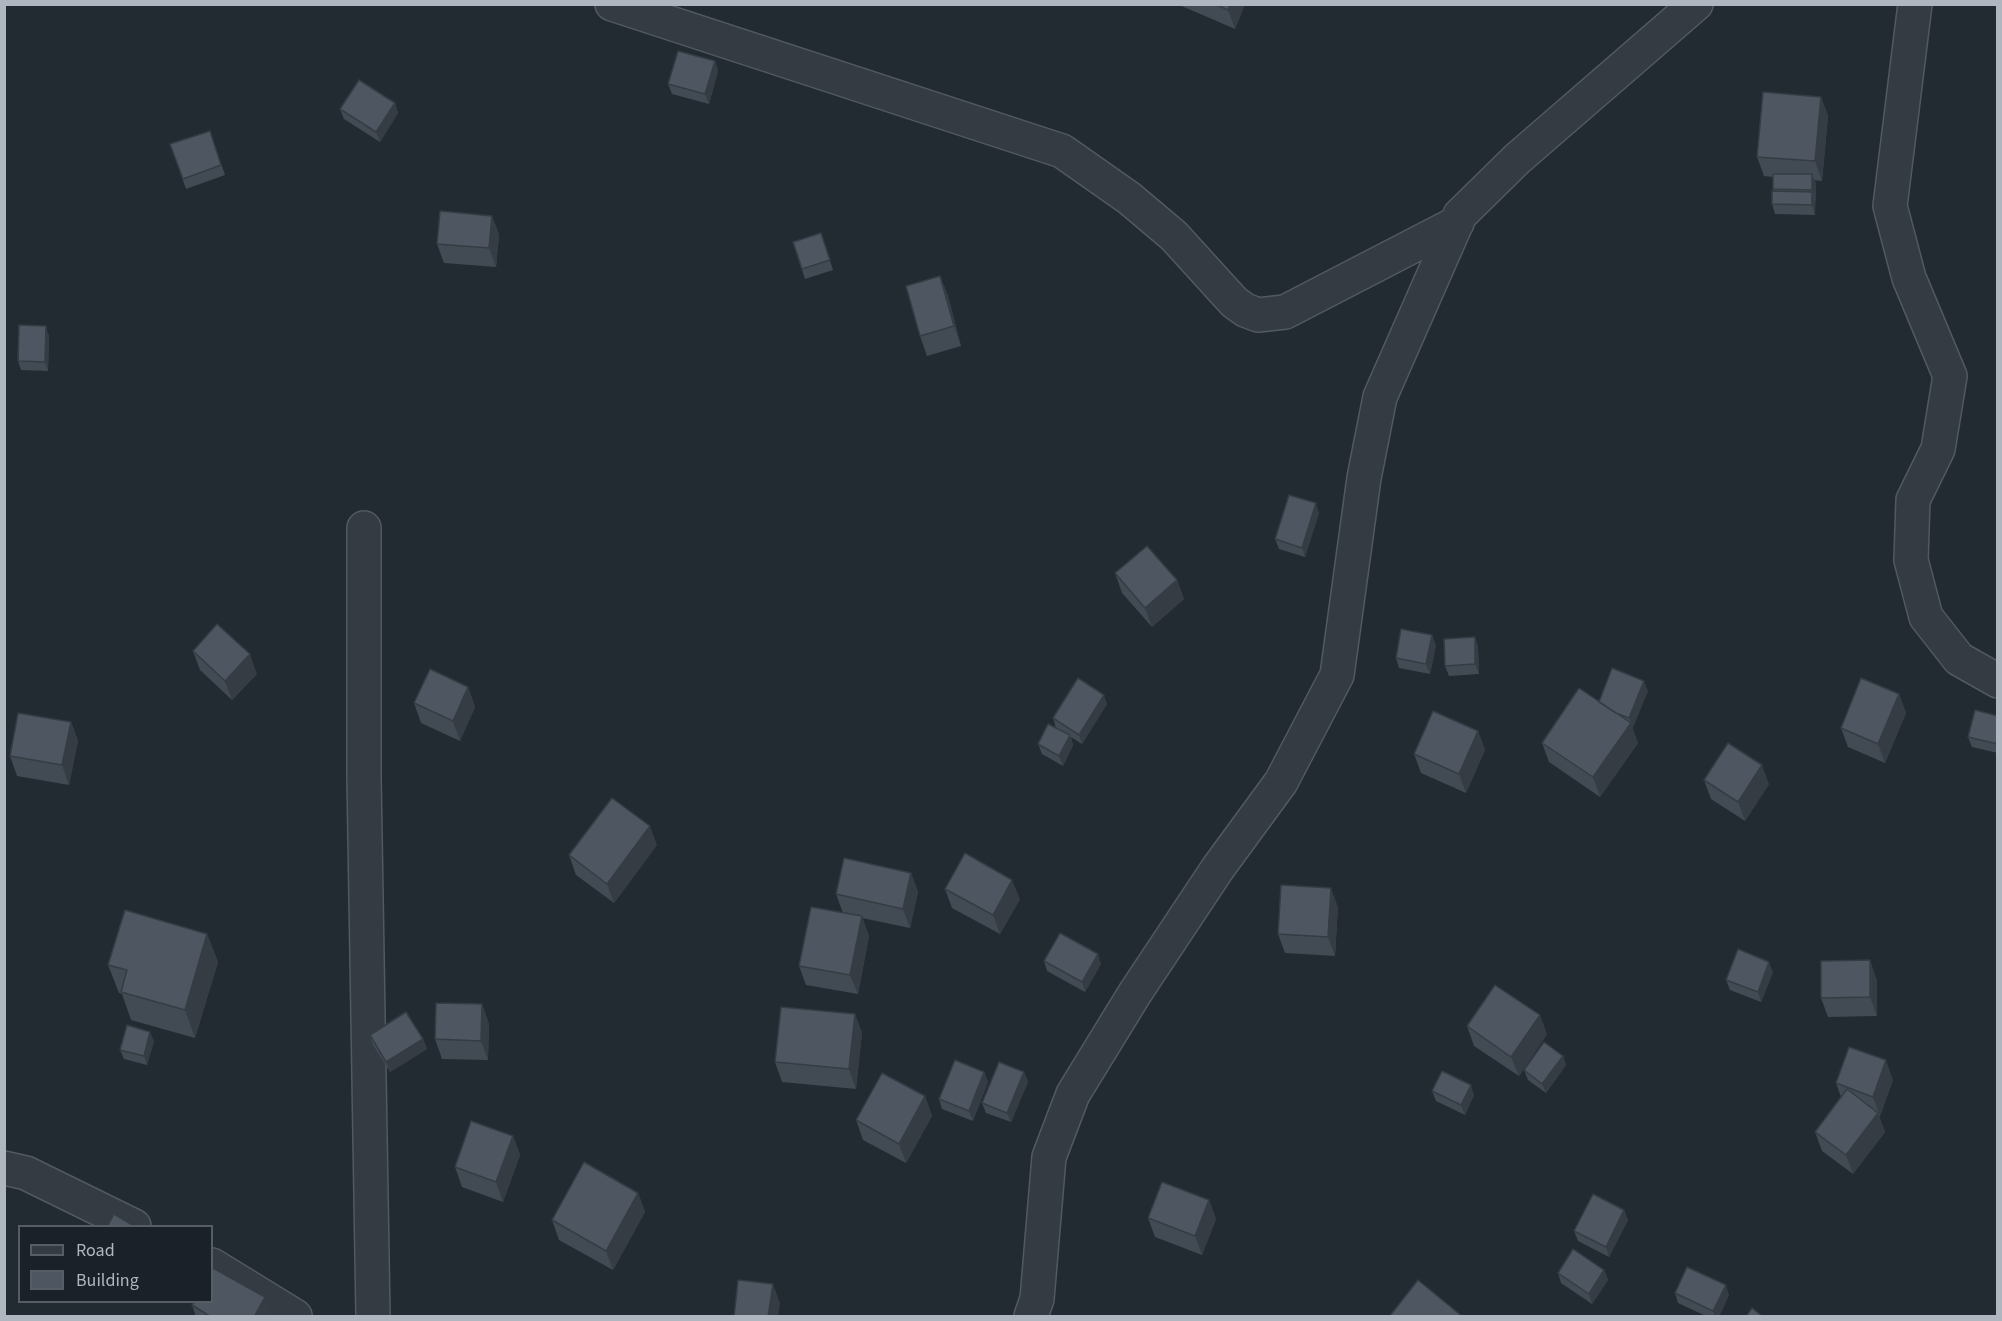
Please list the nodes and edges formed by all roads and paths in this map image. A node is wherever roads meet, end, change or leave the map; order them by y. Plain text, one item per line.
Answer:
1 (612, 4) edge
2 (1696, 4) edge
3 (1915, 4) edge
4 (1457, 223) junction
5 (364, 528) dead end
6 (1998, 681) edge
7 (4, 1168) edge
8 (130, 1225) edge
9 (213, 1266) edge
10 (295, 1317) edge
11 (373, 1317) edge
12 (1031, 1317) edge

1 - 4 street
2 - 4 street
3 - 6 street
4 - 12 street
5 - 11 street
7 - 8 street
9 - 10 street

